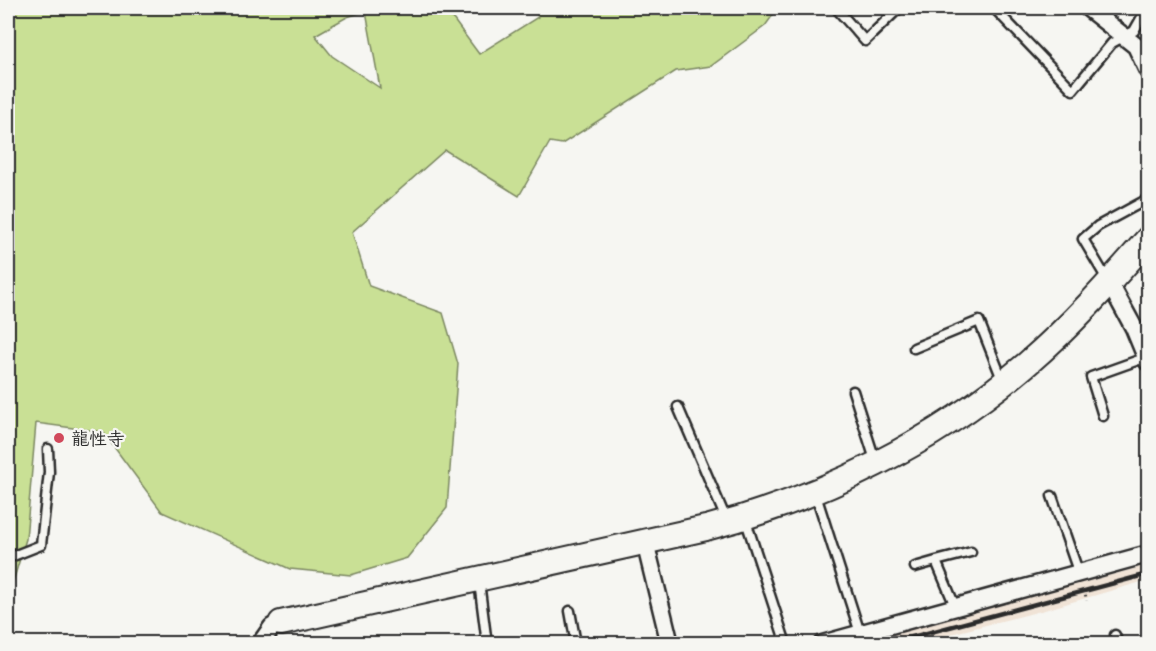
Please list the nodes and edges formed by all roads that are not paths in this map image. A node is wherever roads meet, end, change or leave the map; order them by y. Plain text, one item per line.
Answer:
1 (836, 8) edge
2 (899, 8) edge
3 (994, 8) edge
4 (1088, 8) edge
5 (1147, 8) edge
6 (1127, 38) junction
7 (1149, 71) edge
8 (1149, 199) edge
9 (1149, 239) edge
10 (1109, 282) junction
11 (914, 348) dead end
12 (1148, 359) edge
13 (1004, 382) junction
14 (853, 391) dead end
15 (678, 407) dead end
16 (1103, 416) dead end
17 (48, 449) dead end
18 (876, 463) junction
19 (815, 492) junction
20 (1053, 496) dead end
21 (736, 520) junction
22 (645, 542) junction
23 (971, 552) dead end
24 (1149, 554) edge
25 (8, 558) edge
26 (936, 561) junction
27 (915, 567) dead end
28 (1079, 574) junction
29 (478, 579) junction
30 (955, 606) junction
31 (570, 611) dead end
32 (281, 622) joint
33 (860, 633) junction
34 (260, 644) edge
35 (487, 644) edge
36 (576, 644) edge
37 (670, 644) edge
38 (786, 644) edge
39 (822, 644) edge

1 - 2 lane
3 - 6 lane
4 - 6 street
5 - 6 lane
6 - 7 street
8 - 10 lane
9 - 10 street
10 - 12 street
10 - 13 street
11 - 13 lane
12 - 16 lane
13 - 18 street
14 - 18 lane
15 - 21 lane
17 - 25 lane
18 - 19 street
19 - 21 street
19 - 33 lane
20 - 28 lane
21 - 22 street
21 - 38 lane
22 - 29 street
22 - 37 street
23 - 26 lane
24 - 28 street
26 - 27 lane
26 - 30 lane
28 - 30 street
29 - 32 street
29 - 35 lane
30 - 33 street
31 - 36 lane
32 - 34 street
33 - 39 street

